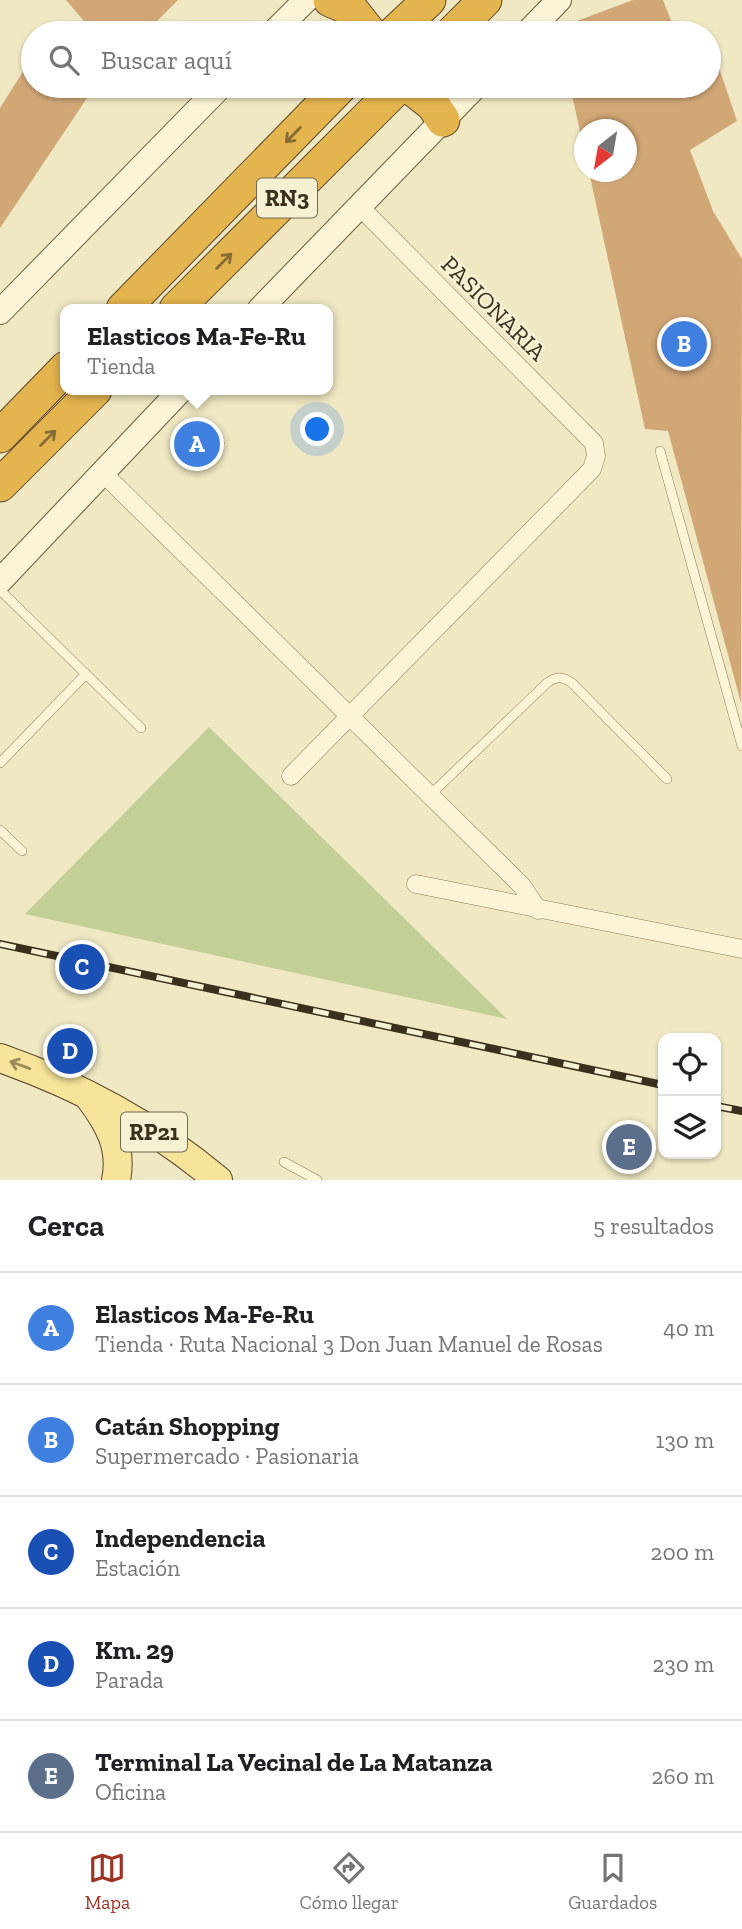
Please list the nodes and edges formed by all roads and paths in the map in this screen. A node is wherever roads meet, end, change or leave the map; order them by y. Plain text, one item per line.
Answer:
1 (306, 0) edge
2 (330, 0) edge
3 (429, 0) edge
4 (559, 0) edge
5 (285, 21) edge
6 (360, 21) edge
7 (407, 21) edge
8 (539, 21) edge
9 (209, 98) edge
10 (329, 98) edge
11 (387, 98) edge
12 (424, 98) edge
13 (464, 98) edge
14 (443, 120) junction
15 (359, 207) junction
16 (128, 304) edge
17 (181, 304) edge
18 (265, 304) edge
19 (0, 312) edge
20 (60, 374) edge
21 (90, 395) edge
22 (176, 395) edge
23 (0, 436) edge
24 (660, 452) dead end
25 (103, 473) junction
26 (0, 485) edge
27 (0, 581) edge
28 (0, 590) edge
29 (86, 674) junction
30 (350, 715) junction
31 (141, 728) dead end
32 (742, 746) edge
33 (0, 763) edge
34 (291, 776) dead end
35 (667, 779) dead end
36 (430, 795) junction
37 (0, 830) edge
38 (22, 851) dead end
39 (416, 884) dead end
40 (538, 910) junction
41 (742, 949) edge
42 (0, 1058) edge
43 (85, 1091) junction
44 (284, 1162) dead end
45 (116, 1180) edge
46 (219, 1180) edge
47 (317, 1180) edge

1 - 5 street
2 - 6 highway
3 - 7 highway
4 - 8 street
9 - 19 street
10 -> 16 highway, RN3
17 -> 11 highway, RN3
12 - 14 highway
13 - 14 street
14 - 15 street
15 - 18 street
15 - 30 street, PASIONARIA
20 - 23 highway
26 -> 21 highway
22 - 25 street
24 - 32 lane
25 - 27 street
25 - 30 street
28 - 29 lane
29 - 31 lane
29 - 33 lane
30 - 34 street
30 - 36 street
35 - 36 lane
36 - 40 street
37 - 38 lane
39 - 40 street
40 - 41 street
43 -> 42 main road, RP21
43 - 45 main road
43 - 46 main road, RP21
44 - 47 lane

